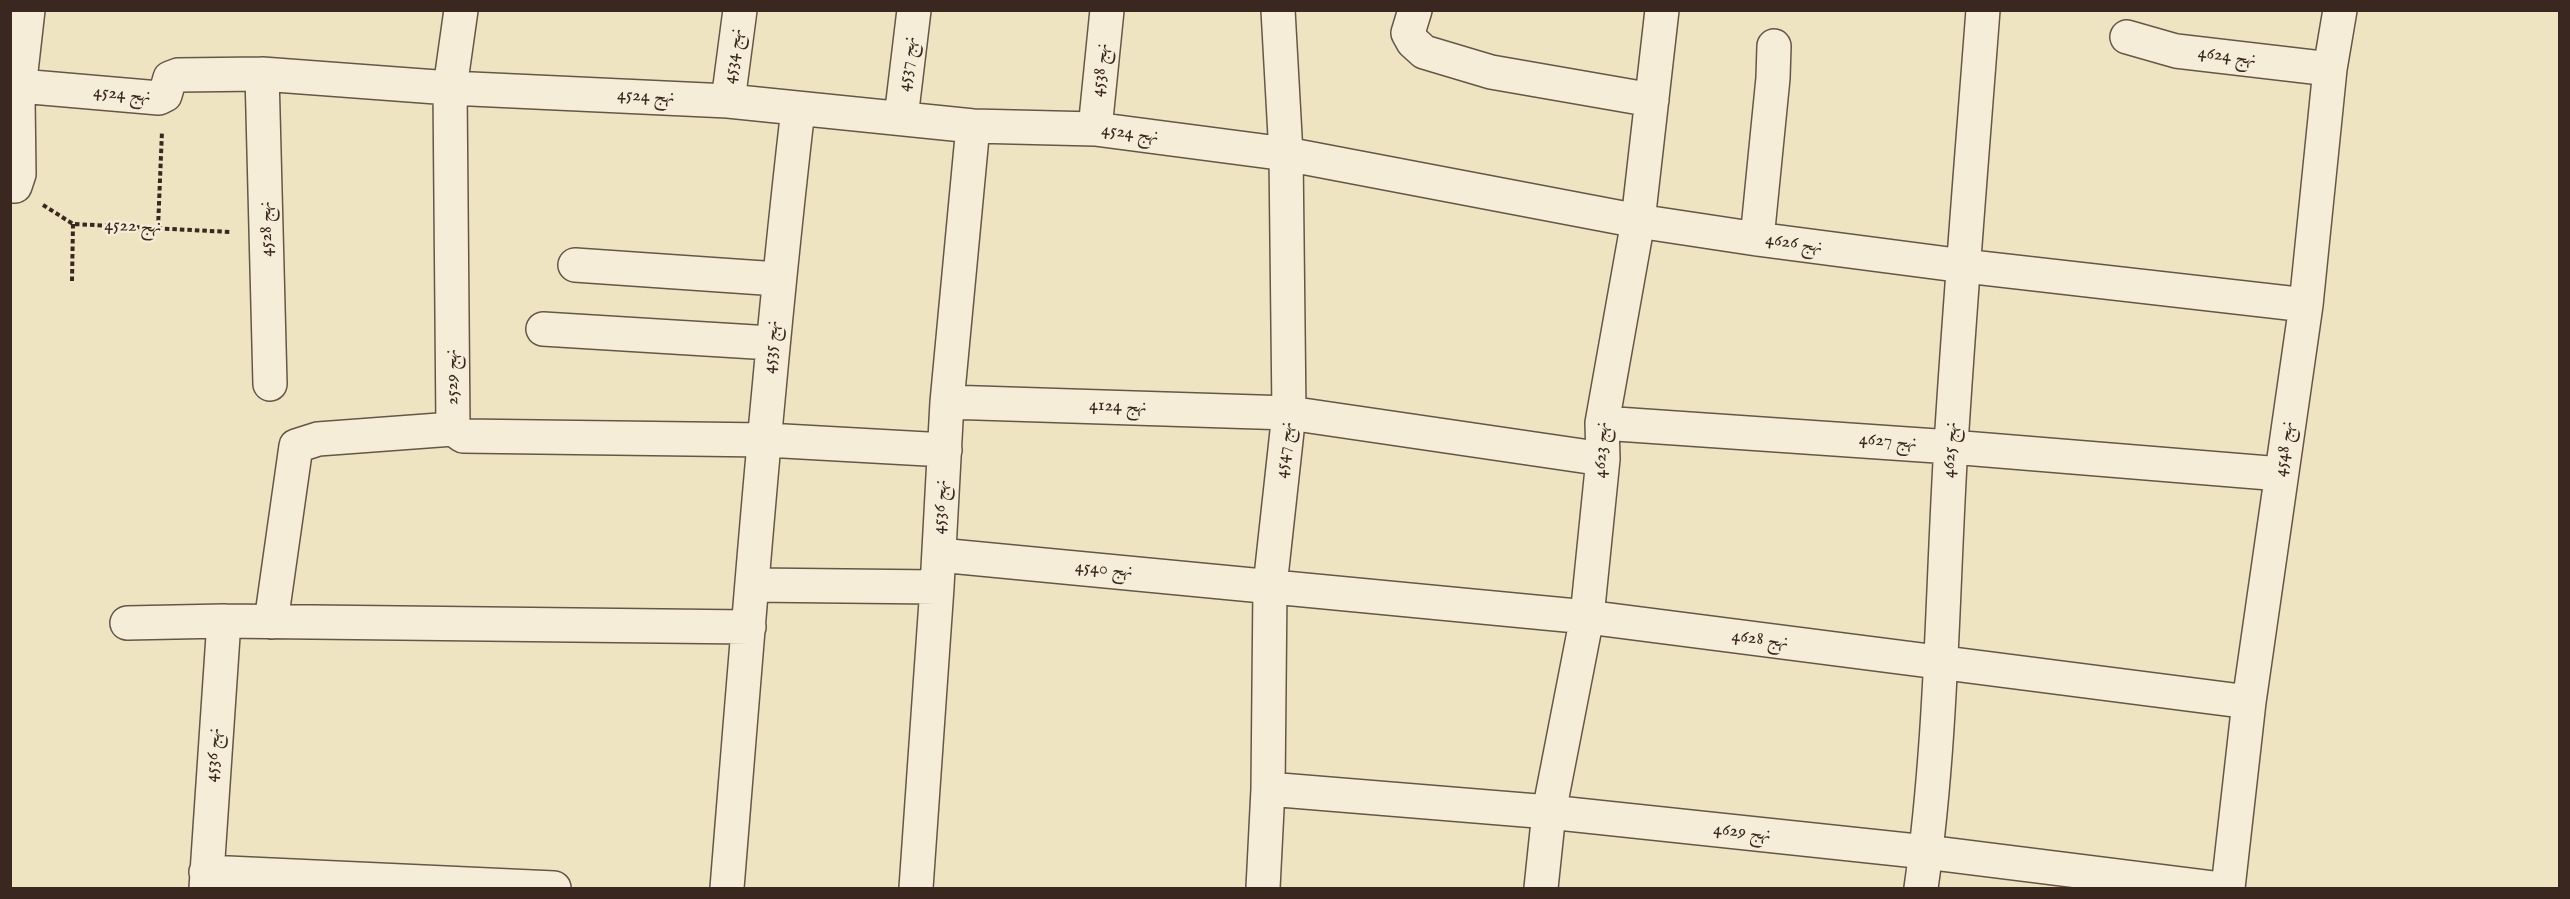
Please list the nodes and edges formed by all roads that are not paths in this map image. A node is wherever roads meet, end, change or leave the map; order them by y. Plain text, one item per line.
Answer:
1 (28, 10) edge
2 (461, 10) edge
3 (740, 10) edge
4 (914, 10) edge
5 (1107, 10) edge
6 (1278, 10) edge
7 (1414, 10) edge
8 (1662, 10) edge
9 (1983, 10) edge
10 (2340, 10) edge
11 (2127, 37) dead end
12 (1774, 46) dead end
13 (2330, 69) junction
14 (262, 74) junction
15 (450, 88) junction
16 (16, 94) edge
17 (1652, 100) junction
18 (728, 101) junction
19 (798, 109) junction
20 (902, 118) junction
21 (973, 126) junction
22 (1095, 129) junction
23 (1286, 154) junction
24 (13, 186) edge
25 (1638, 222) junction
26 (1756, 239) junction
27 (575, 265) dead end
28 (1964, 267) junction
29 (778, 279) junction
30 (2306, 305) junction
31 (543, 329) dead end
32 (771, 343) junction
33 (270, 384) dead end
34 (947, 402) junction
35 (1289, 413) junction
36 (1602, 423) junction
37 (453, 429) junction
38 (766, 440) junction
39 (1951, 447) junction
40 (945, 450) junction
41 (1603, 459) junction
42 (2281, 474) junction
43 (939, 555) junction
44 (752, 585) junction
45 (1270, 586) junction
46 (937, 587) junction
47 (1587, 617) junction
48 (224, 621) junction
49 (271, 622) junction
50 (126, 623) dead end
51 (748, 627) junction
52 (1942, 664) junction
53 (2249, 702) junction
54 (1268, 789) junction
55 (1549, 812) junction
56 (1926, 852) junction
57 (206, 880) edge
58 (554, 888) edge
59 (727, 888) edge
60 (916, 888) edge
61 (1263, 888) edge
62 (1541, 888) edge
63 (1921, 888) edge
64 (2214, 888) edge
65 (2228, 888) edge

1 - 16 street
2 - 15 street, نهج 2529
3 - 18 street, نهج 4534
4 - 20 street, نهج 4537
5 - 22 street, نهج 4538
6 - 23 street, نهج 4547
7 - 17 street
8 - 17 street, نهج 4623
9 - 28 street, نهج 4625
10 - 13 street, نهج 4548
11 - 13 street, نهج 4624
12 - 26 street
13 - 30 street, نهج 4548
14 - 15 street, نهج 4524
14 - 16 street, نهج 4524
14 - 33 street, نهج 4528
15 - 18 street, نهج 4524
15 - 37 street, نهج 2529
16 - 24 street
17 - 25 street, نهج 4623
18 - 19 street, نهج 4524
19 - 20 street, نهج 4524
19 - 29 street, نهج 4535
20 - 21 street, نهج 4524
21 - 22 street, نهج 4524
21 - 34 street, نهج 4536
22 - 23 street, نهج 4524
23 - 25 street, نهج 4626
23 - 35 street, نهج 4547
25 - 26 street, نهج 4626
25 - 36 street, نهج 4623
26 - 28 street, نهج 4626
27 - 29 street
28 - 30 street, نهج 4626
28 - 39 street, نهج 4625
29 - 32 street, نهج 4535
30 - 42 street, نهج 4548
31 - 32 street
32 - 38 street, نهج 4535
34 - 35 street, نهج 4124
34 - 40 street, نهج 4536
35 - 41 street, نهج 4124
35 - 45 street, نهج 4547
36 - 39 street, نهج 4627
36 - 41 street, نهج 4623
37 - 38 street, نهج 2529
37 - 49 street
38 - 40 street, نهج 2529
38 - 44 street, نهج 4535
39 - 42 street, نهج 4627
39 - 52 street, نهج 4625
40 - 43 street, نهج 4536
41 - 47 street, نهج 4623
42 - 53 street, نهج 4548
43 - 45 street, نهج 4540
43 - 46 street, نهج 4536
44 - 46 street
44 - 51 street, نهج 4535
45 - 47 street, نهج 4628
45 - 54 street, نهج 4547
46 - 60 street, نهج 4536
47 - 52 street, نهج 4628
47 - 55 street, نهج 4623
48 - 49 street
48 - 50 street
48 - 57 street, نهج 4536
49 - 51 street
51 - 59 street, نهج 4535
52 - 53 street, نهج 4628
52 - 56 street, نهج 4625
53 - 65 street, نهج 4548
54 - 55 street, نهج 4629
54 - 61 street, نهج 4547
55 - 56 street, نهج 4629
55 - 62 street, نهج 4623
56 - 63 street, نهج 4625
56 - 64 street, نهج 4629
57 - 58 street

